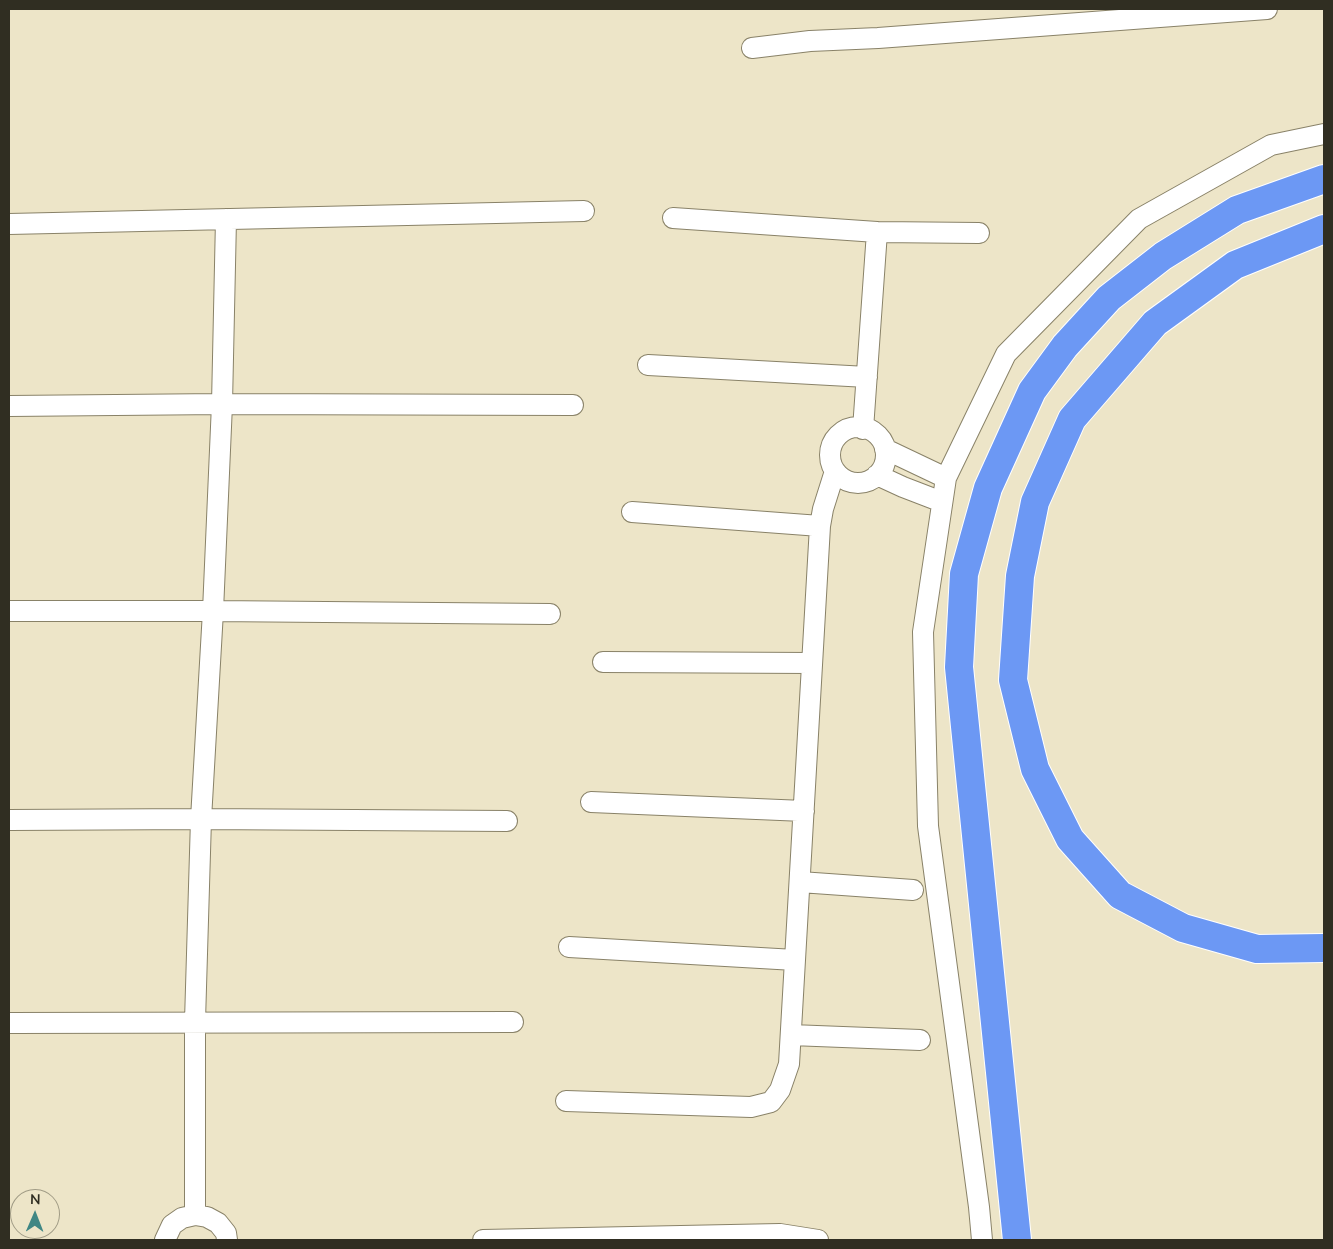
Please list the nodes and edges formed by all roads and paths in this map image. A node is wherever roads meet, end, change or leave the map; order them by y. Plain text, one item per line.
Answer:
1 (1267, 9) edge
2 (752, 48) dead end
3 (1324, 134) edge
4 (1324, 179) edge
5 (584, 211) dead end
6 (226, 218) junction
7 (673, 218) dead end
8 (9, 224) edge
9 (1324, 229) edge
10 (877, 232) junction
11 (979, 233) dead end
12 (648, 364) dead end
13 (867, 376) junction
14 (222, 404) junction
15 (573, 404) dead end
16 (9, 406) edge
17 (864, 429) junction
18 (885, 449) junction
19 (835, 471) junction
20 (877, 475) junction
21 (946, 478) junction
22 (942, 502) junction
23 (632, 512) dead end
24 (820, 526) junction
25 (214, 610) junction
26 (9, 611) edge
27 (550, 614) dead end
28 (603, 662) dead end
29 (812, 663) junction
30 (591, 802) dead end
31 (804, 811) junction
32 (201, 819) junction
33 (9, 820) edge
34 (507, 821) dead end
35 (800, 882) junction
36 (914, 890) dead end
37 (569, 947) dead end
38 (1324, 948) edge
39 (795, 960) junction
40 (194, 1021) junction
41 (513, 1022) dead end
42 (9, 1023) edge
43 (791, 1035) junction
44 (920, 1040) dead end
45 (566, 1100) dead end
46 (194, 1215) junction
47 (165, 1240) edge
48 (228, 1240) edge
49 (482, 1240) edge
50 (818, 1240) edge
51 (982, 1240) edge
52 (1017, 1240) edge

1 - 2 street
3 - 21 street
4 - 52 highway
5 - 6 street
6 - 8 street
6 - 14 street
7 - 10 street
9 - 38 highway
10 - 11 street
10 - 13 street
12 - 13 street
13 - 17 street
14 - 15 street
14 - 16 street
14 - 25 street
17 - 18 street
17 - 19 street
18 - 20 street
18 - 21 street
19 - 20 street
19 - 24 street
20 - 22 street
21 - 22 street
22 - 51 street
23 - 24 street
24 - 29 street
25 - 26 street
25 - 27 street
25 - 32 street
28 - 29 street
29 - 31 street
30 - 31 street
31 - 35 street
32 - 33 street
32 - 34 street
32 - 40 street
35 - 36 street
35 - 39 street
37 - 39 street
39 - 43 street
40 - 41 street
40 - 42 street
40 - 46 street
43 - 44 street
43 - 45 street
46 - 47 street
46 - 48 street
49 - 50 street

